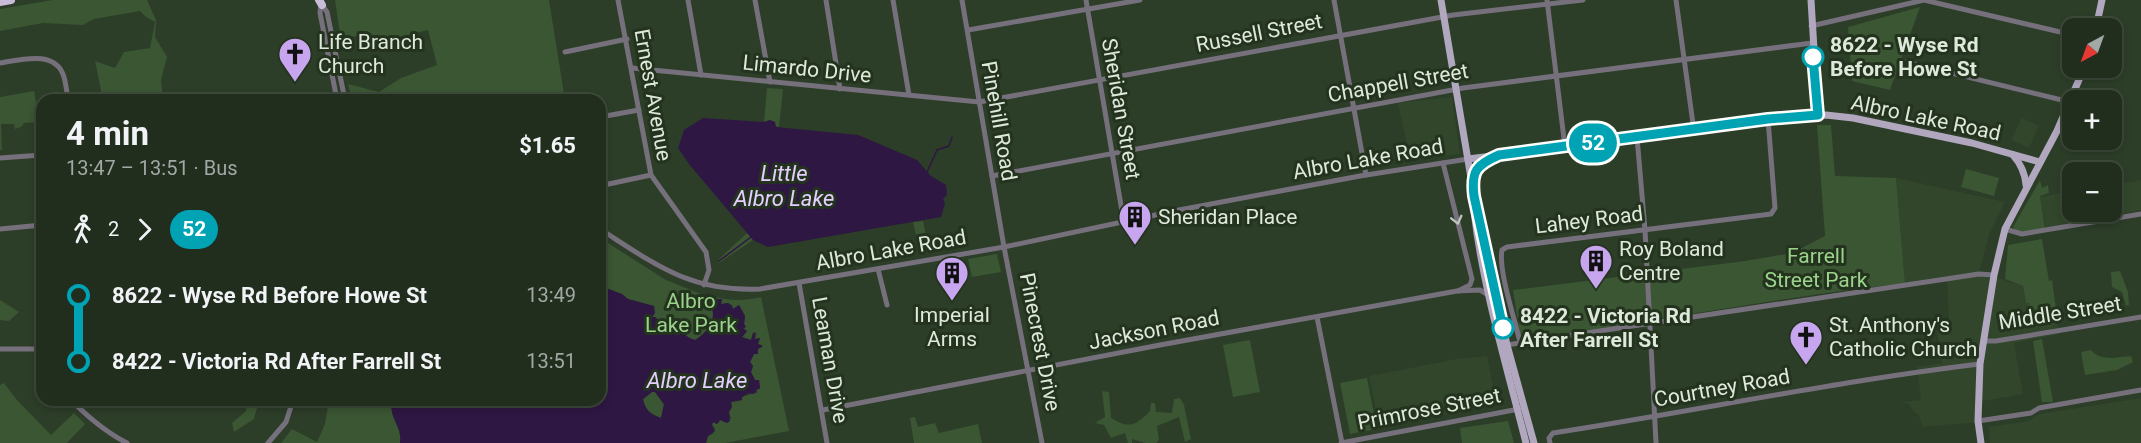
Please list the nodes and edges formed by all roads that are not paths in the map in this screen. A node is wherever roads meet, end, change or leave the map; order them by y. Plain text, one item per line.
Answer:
1 (11, 0) edge
2 (618, 0) edge
3 (688, 0) edge
4 (755, 0) edge
5 (826, 0) edge
6 (893, 0) edge
7 (962, 0) edge
8 (1086, 0) edge
9 (1140, 0) edge
10 (1334, 0) edge
11 (1441, 0) edge
12 (1583, 0) edge
13 (1676, 0) edge
14 (1811, 0) edge
15 (1918, 0) edge
16 (2102, 0) edge
17 (0, 2) edge
18 (321, 2) edge
19 (1548, 2) edge
20 (1088, 9) junction
21 (1444, 16) junction
22 (2098, 18) edge
23 (1811, 26) junction
24 (968, 30) junction
25 (2062, 32) edge
26 (1342, 34) junction
27 (627, 39) junction
28 (1812, 43) junction
29 (565, 52) dead end
30 (1684, 58) junction
31 (1902, 61) dead end
32 (0, 63) edge
33 (632, 68) junction
34 (701, 75) junction
35 (1556, 75) junction
36 (1099, 80) junction
37 (770, 82) junction
38 (840, 89) junction
39 (1456, 89) junction
40 (67, 94) edge
41 (336, 94) edge
42 (344, 94) edge
43 (909, 95) junction
44 (2062, 100) edge
45 (979, 102) junction
46 (1353, 108) junction
47 (639, 110) junction
48 (1818, 115) junction
49 (606, 116) edge
50 (2062, 118) edge
51 (1768, 119) junction
52 (1694, 131) junction
53 (1637, 137) junction
54 (1565, 147) junction
55 (1111, 152) junction
56 (2012, 153) junction
57 (36, 155) edge
58 (1499, 155) junction
59 (0, 158) edge
60 (1468, 159) junction
61 (2040, 162) junction
62 (1443, 163) junction
63 (651, 175) junction
64 (1366, 175) junction
65 (992, 176) junction
66 (1472, 180) junction
67 (606, 185) edge
68 (2026, 186) junction
69 (1474, 196) junction
70 (2141, 214) edge
71 (1124, 223) junction
72 (36, 226) edge
73 (0, 229) edge
74 (2005, 229) junction
75 (1645, 230) junction
76 (606, 233) edge
77 (1004, 247) junction
78 (878, 269) junction
79 (1994, 275) junction
80 (799, 283) junction
81 (704, 285) junction
82 (1457, 291) junction
83 (1490, 296) junction
84 (887, 305) dead end
85 (1317, 317) junction
86 (2141, 317) edge
87 (1650, 323) junction
88 (1985, 341) junction
89 (1520, 342) junction
90 (1504, 346) junction
91 (0, 349) edge
92 (36, 349) edge
93 (1980, 364) junction
94 (1029, 371) junction
95 (2141, 390) edge
96 (77, 406) edge
97 (291, 406) edge
98 (1520, 408) junction
99 (823, 410) junction
100 (1654, 417) junction
101 (1978, 421) junction
102 (127, 443) edge
103 (268, 443) edge
104 (827, 443) edge
105 (1042, 443) edge
106 (1341, 443) edge
107 (1526, 443) edge
108 (1534, 443) edge
109 (1550, 443) edge
110 (1656, 443) edge
111 (1981, 443) edge

1 - 17 highway
2 - 27 street, Ernest Avenue
3 - 34 street
4 - 37 street
5 - 38 street
6 - 43 street
7 - 24 street, Pinehill Road
8 - 20 street, Sheridan Street
9 - 20 street
10 - 26 street
11 - 21 main road
12 - 19 street, Russell Street
13 - 30 street
14 - 23 main road
15 - 23 street
15 - 25 street
16 - 22 main road
18 - 41 street
18 - 42 street
19 - 21 street, Russell Street
19 - 35 street
20 - 24 street
20 - 36 street, Sheridan Street
21 - 26 street, Russell Street
21 - 39 main road
23 - 28 main road
24 - 45 street, Pinehill Road
26 - 36 street, Russell Street
26 - 46 street
27 - 29 street
27 - 33 street, Ernest Avenue
28 - 30 street, Chappell Street
28 - 48 main road
30 - 35 street, Chappell Street
30 - 52 street
31 - 44 street
32 - 40 street
33 - 34 street, Limardo Drive
33 - 47 street, Ernest Avenue
34 - 37 street, Limardo Drive
35 - 39 street, Chappell Street
35 - 54 street
36 - 45 street, Russell Street
36 - 55 street, Sheridan Street
37 - 38 street, Limardo Drive
38 - 43 street, Limardo Drive
39 - 46 street, Chappell Street
39 - 60 main road
43 - 45 street, Limardo Drive
45 - 65 street, Pinehill Road
46 - 55 street, Chappell Street
46 - 64 street
47 - 49 street
47 - 63 street, Ernest Avenue
48 - 51 main road, Albro Lake Road
48 - 56 main road, Albro Lake Road
50 - 61 main road
51 - 52 main road, Albro Lake Road
51 - 75 street, Lahey Road
52 - 53 main road, Albro Lake Road
53 - 54 main road, Albro Lake Road
53 - 75 street
54 - 58 main road, Albro Lake Road
55 - 65 street, Chappell Street
55 - 71 street, Sheridan Street
56 - 61 main road, Albro Lake Road
56 - 68 main road
57 - 59 street
58 - 60 main road, Albro Lake Road
58 - 66 main road
60 - 62 street, Albro Lake Road
60 - 66 main road
61 - 68 main road
62 - 64 street, Albro Lake Road
62 -> 82 street
63 - 67 street
63 - 81 street, Ernest Avenue
64 - 71 street, Albro Lake Road
65 - 77 street, Pinehill Road
66 - 69 main road
68 - 74 main road
69 - 83 main road
69 - 90 main road
70 - 74 street
71 - 77 street, Albro Lake Road
72 - 73 street
74 - 79 main road
75 - 87 street
75 - 89 street, Lahey Road
76 - 81 street, Albro Lake Road
77 - 78 street, Albro Lake Road
77 - 94 street, Pinecrest Drive
78 - 80 street, Albro Lake Road
78 - 84 street
79 - 87 street
79 - 88 main road
80 - 81 street, Albro Lake Road
80 - 99 street, Leaman Drive
82 - 83 street, Jackson Road
82 - 85 street, Jackson Road
83 - 90 main road
85 - 94 street, Jackson Road
85 - 106 street
86 - 88 street, Middle Street
87 - 89 street
87 - 100 street
88 - 93 main road
89 - 90 street
90 - 98 main road
91 - 92 street
93 - 100 street, Courtney Road
93 - 101 main road
94 - 99 street, Jackson Road
94 - 105 street, Pinecrest Drive
95 - 101 street
96 - 102 street
97 - 103 street
98 - 106 street, Primrose Street
98 - 107 main road
98 - 108 main road
99 - 104 street, Leaman Drive
100 - 109 street, Courtney Road
100 - 110 street
101 - 111 main road

